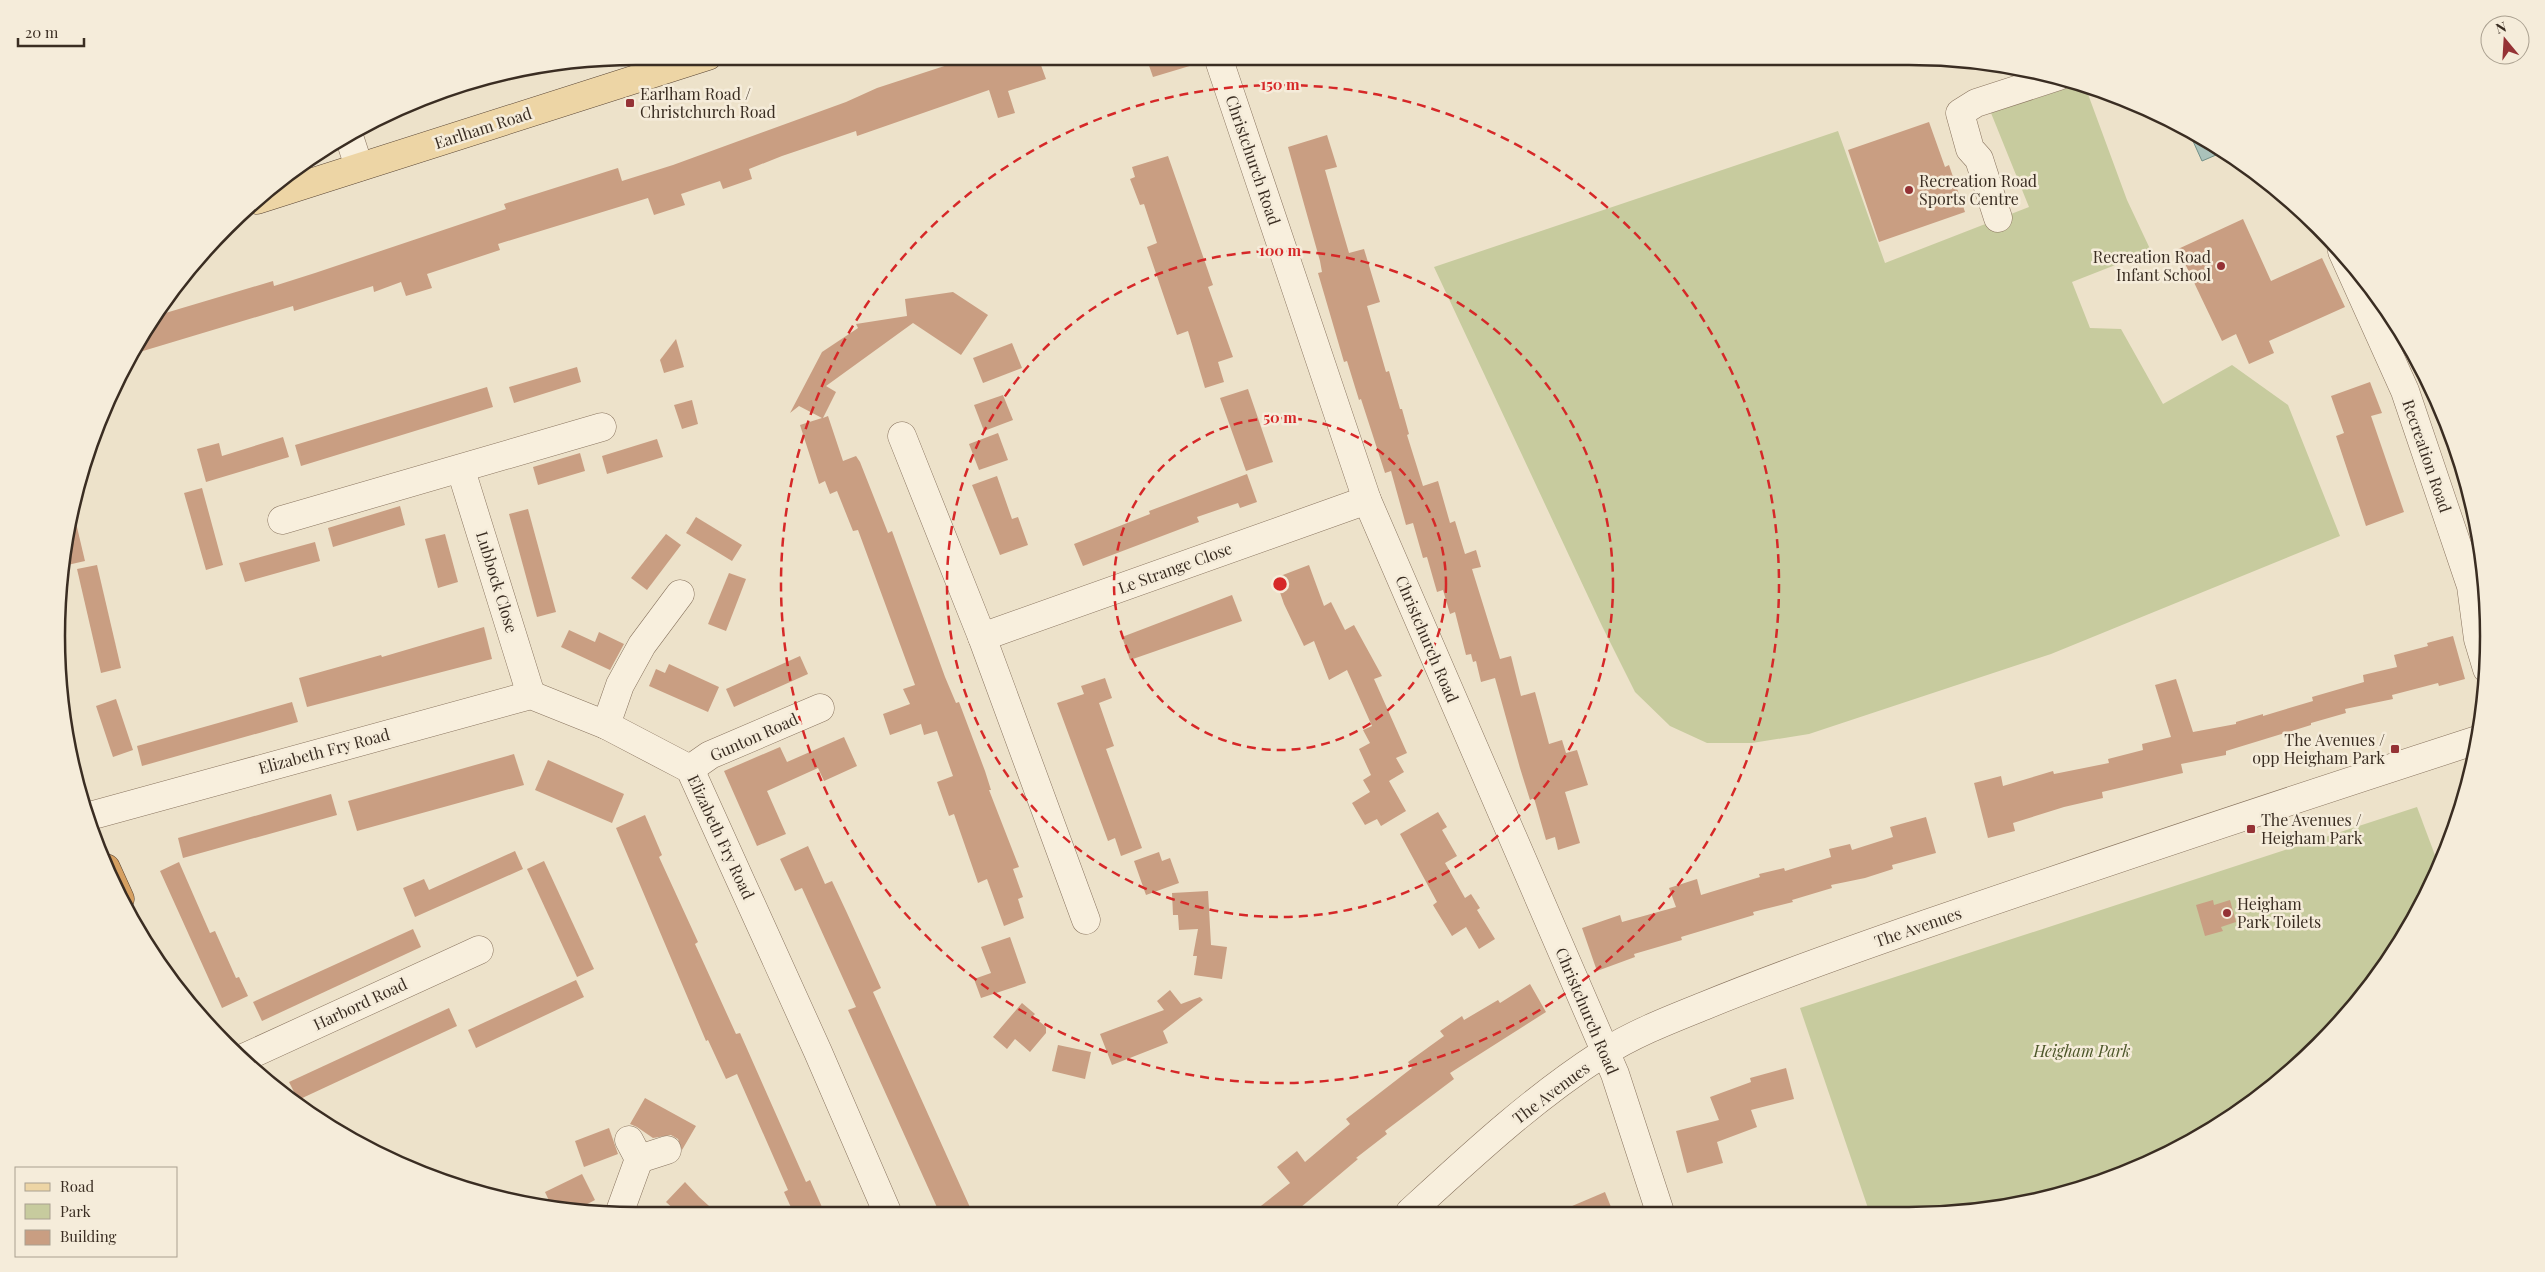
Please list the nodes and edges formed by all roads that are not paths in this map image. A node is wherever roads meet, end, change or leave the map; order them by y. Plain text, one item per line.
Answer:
1 (680, 65) edge
2 (1221, 65) edge
3 (2043, 81) edge
4 (351, 141) edge
5 (359, 167) junction
6 (275, 194) edge
7 (1998, 218) dead end
8 (2355, 280) edge
9 (602, 427) dead end
10 (902, 436) dead end
11 (461, 470) junction
12 (1368, 500) junction
13 (282, 520) dead end
14 (680, 594) dead end
15 (982, 637) junction
16 (2480, 645) edge
17 (531, 695) junction
18 (820, 708) dead end
19 (606, 725) junction
20 (2470, 742) edge
21 (690, 769) junction
22 (93, 815) edge
23 (1086, 920) dead end
24 (479, 950) dead end
25 (1604, 1053) junction
26 (249, 1056) edge
27 (667, 1150) dead end
28 (621, 1207) edge
29 (885, 1207) edge
30 (1415, 1207) edge
31 (1658, 1207) edge

1 - 5 main road, Earlham Road
2 - 12 street, Christchurch Road
3 - 7 street
4 - 5 street
5 - 6 main road, Earlham Road
8 - 16 street, Recreation Road
9 - 11 street
10 - 15 street
11 - 13 street
11 - 17 street, Lubbock Close
12 - 15 street, Le Strange Close
12 - 25 street, Christchurch Road
14 - 19 street
15 - 23 street
17 - 19 street, Elizabeth Fry Road
17 - 22 street, Elizabeth Fry Road
18 - 21 street, Gunton Road
19 - 21 street, Elizabeth Fry Road
20 - 25 street, The Avenues
21 - 29 street, Elizabeth Fry Road
24 - 26 street, Harbord Road
25 - 30 street, The Avenues
25 - 31 street, Christchurch Road
27 - 28 street

